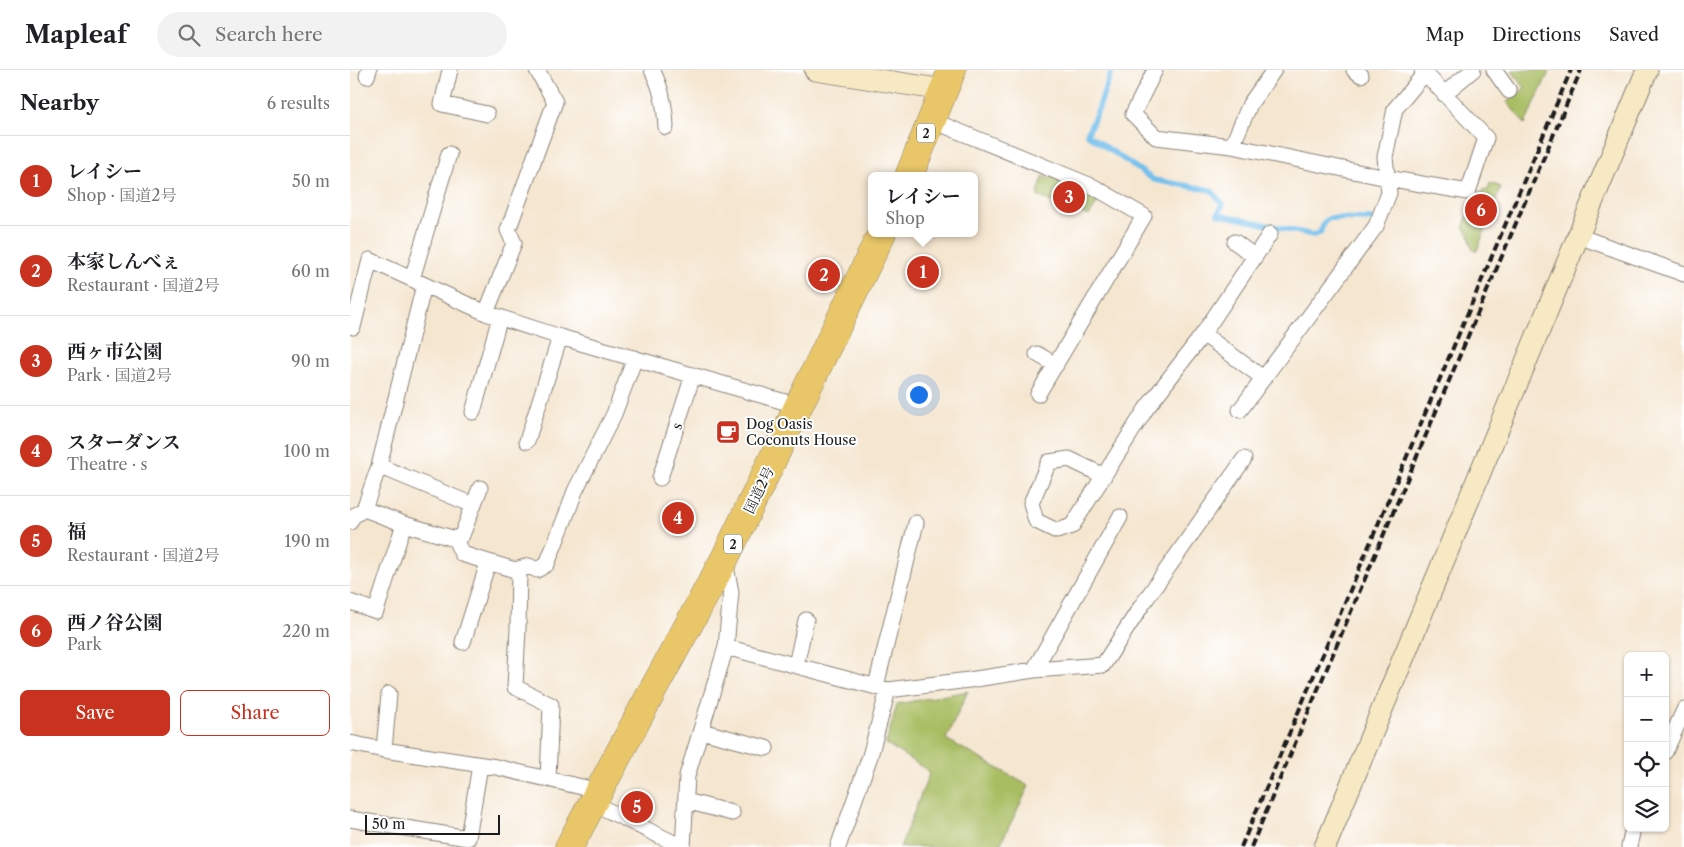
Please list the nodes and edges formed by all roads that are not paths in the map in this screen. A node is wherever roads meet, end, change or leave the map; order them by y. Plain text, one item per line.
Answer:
1 (450, 70) edge
2 (537, 70) edge
3 (652, 70) edge
4 (815, 70) edge
5 (1155, 70) edge
6 (1274, 70) edge
7 (1473, 70) edge
8 (1494, 70) edge
9 (1647, 70) edge
10 (1423, 71) edge
11 (948, 80) edge
12 (1509, 92) dead end
13 (1444, 94) junction
14 (487, 114) dead end
15 (931, 120) junction
16 (666, 126) dead end
17 (1232, 146) junction
18 (449, 154) dead end
19 (911, 172) edge
20 (1387, 178) junction
21 (1270, 234) dead end
22 (1578, 236) junction
23 (880, 237) edge
24 (1234, 242) dead end
25 (1254, 256) junction
26 (1684, 274) edge
27 (418, 282) junction
28 (493, 315) junction
29 (353, 327) dead end
30 (1203, 334) junction
31 (560, 337) junction
32 (1037, 354) dead end
33 (635, 358) junction
34 (1056, 365) junction
35 (693, 375) junction
36 (1263, 378) junction
37 (1038, 394) dead end
38 (799, 406) junction
39 (1240, 410) dead end
40 (473, 412) dead end
41 (527, 441) dead end
42 (1244, 459) dead end
43 (379, 466) junction
44 (1104, 476) junction
45 (660, 478) dead end
46 (480, 488) dead end
47 (473, 505) junction
48 (364, 509) junction
49 (1120, 517) dead end
50 (350, 522) edge
51 (916, 523) dead end
52 (404, 524) junction
53 (454, 539) junction
54 (724, 560) junction
55 (488, 563) junction
56 (519, 568) junction
57 (350, 602) edge
58 (806, 620) dead end
59 (463, 642) dead end
60 (726, 647) junction
61 (796, 666) junction
62 (1034, 670) junction
63 (882, 688) junction
64 (389, 694) dead end
65 (1684, 710) edge
66 (700, 732) junction
67 (350, 742) edge
68 (1669, 743) edge
69 (766, 748) dead end
70 (384, 750) junction
71 (480, 765) junction
72 (548, 779) junction
73 (596, 797) junction
74 (686, 801) junction
75 (732, 813) dead end
76 (350, 820) edge
77 (1632, 832) edge
78 (569, 847) edge
79 (683, 847) edge
80 (838, 847) edge
81 (1325, 847) edge
82 (1629, 847) edge

1 - 14 street
2 - 28 street
3 - 16 street
4 - 11 street
5 - 17 street
6 - 17 street
7 - 13 street
8 - 12 street
9 - 22 street
10 - 13 street
10 - 20 street
11 - 15 highway, 2
13 - 20 street
15 - 19 highway, 2
15 - 34 street
17 - 20 street
18 - 27 street
20 - 36 street
21 - 25 street
22 - 26 street
22 - 81 street
23 - 38 highway, 国道2号 / 2
24 - 25 street
25 - 30 street
27 - 28 street
27 - 29 street
27 - 43 street
28 - 31 street
28 - 40 street
30 - 36 street
30 - 44 street
31 - 33 street
31 - 41 street
32 - 34 street
33 - 35 street
33 - 56 street
34 - 37 street
35 - 38 street
35 - 45 street, s
36 - 39 street
38 - 54 highway, 国道2号 / 2
42 - 62 street
43 - 47 street
43 - 48 street
44 - 44 street
46 - 47 street
47 - 53 street
48 - 50 street
48 - 52 street
49 - 62 street
51 - 63 street
52 - 53 street
52 - 57 street
53 - 55 street
54 - 60 street
54 - 73 highway, 国道2号 / 2
55 - 56 street
55 - 59 street
56 - 72 street
58 - 61 street
60 - 61 street
60 - 66 street
61 - 63 street
62 - 63 street
63 - 80 street
64 - 70 street
65 - 68 street
66 - 69 street
66 - 74 street
67 - 70 street
70 - 71 street
71 - 72 street
71 - 76 street
72 - 73 street
73 - 78 highway, 国道2号 / 2
73 - 79 street
74 - 75 street
74 - 79 street
77 - 82 street

